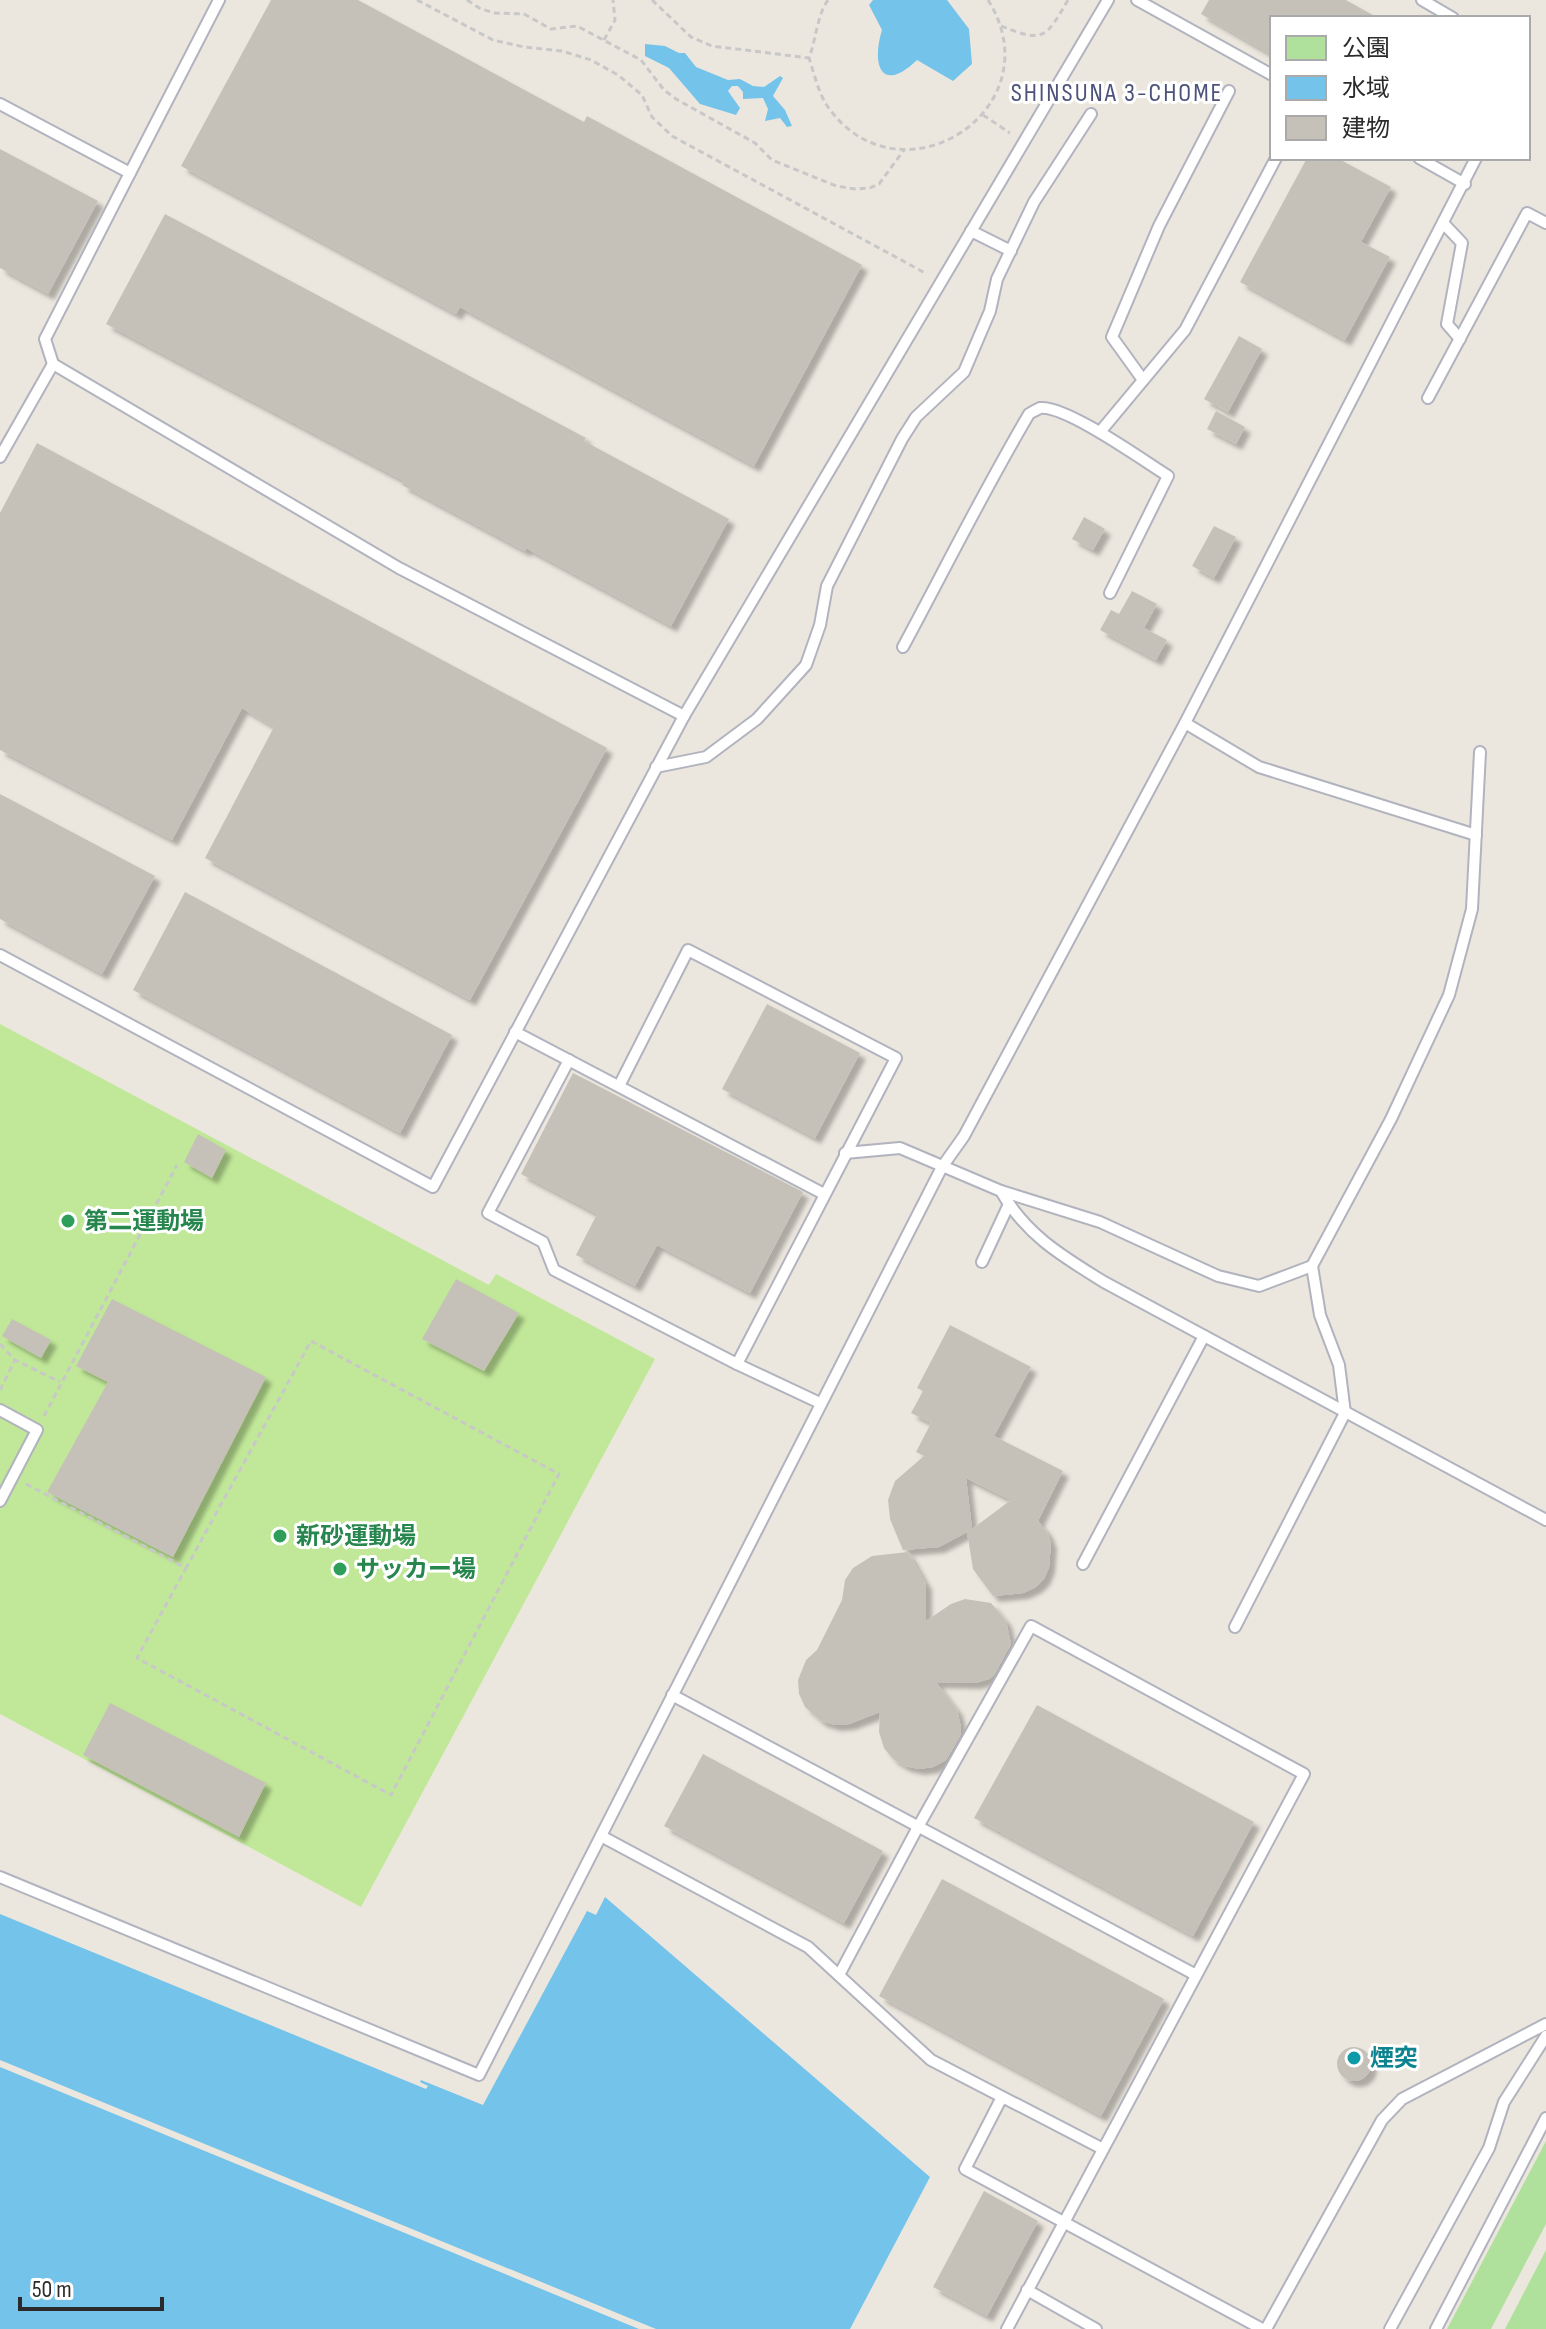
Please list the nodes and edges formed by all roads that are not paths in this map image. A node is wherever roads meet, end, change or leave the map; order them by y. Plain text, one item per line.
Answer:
1 (219, 0) edge
2 (1108, 0) edge
3 (1137, 0) edge
4 (1422, 0) edge
5 (1450, 16) edge
6 (1270, 74) edge
7 (1229, 91) dead end
8 (0, 104) edge
9 (1091, 114) dead end
10 (1275, 160) edge
11 (1423, 160) edge
12 (1475, 160) edge
13 (130, 173) junction
14 (1465, 184) junction
15 (1546, 223) edge
16 (1444, 224) junction
17 (971, 231) junction
18 (1011, 251) junction
19 (1460, 339) junction
20 (53, 364) junction
21 (1143, 380) junction
22 (1428, 398) dead end
23 (1100, 432) junction
24 (0, 457) edge
25 (1110, 593) dead end
26 (903, 647) dead end
27 (684, 716) junction
28 (1185, 723) junction
29 (1480, 752) dead end
30 (656, 767) junction
31 (1476, 835) junction
32 (0, 955) edge
33 (515, 1032) junction
34 (569, 1060) junction
35 (619, 1086) junction
36 (845, 1153) junction
37 (942, 1167) junction
38 (1001, 1191) junction
39 (824, 1194) junction
40 (1009, 1204) junction
41 (982, 1262) dead end
42 (1312, 1266) junction
43 (1204, 1336) junction
44 (737, 1364) junction
45 (820, 1403) junction
46 (0, 1410) edge
47 (1345, 1413) junction
48 (0, 1501) edge
49 (1546, 1520) edge
50 (1083, 1564) dead end
51 (1235, 1627) dead end
52 (672, 1695) junction
53 (918, 1827) junction
54 (601, 1836) junction
55 (0, 1877) edge
56 (839, 1975) junction
57 (1196, 1975) junction
58 (1546, 2024) edge
59 (1546, 2036) edge
60 (1002, 2097) junction
61 (1546, 2118) edge
62 (1103, 2149) junction
63 (1064, 2222) junction
64 (1027, 2290) junction
65 (1007, 2329) edge
66 (1096, 2329) edge
67 (1264, 2329) edge
68 (1390, 2329) edge
69 (1436, 2329) edge

1 - 13 lane
2 - 17 lane
3 - 6 lane
4 - 5 lane
7 - 21 lane
8 - 13 lane
9 - 18 lane
10 - 21 lane
11 - 14 lane
12 - 14 lane
13 - 20 lane
14 - 16 lane
15 - 19 lane
16 - 19 lane
16 - 28 lane
17 - 18 lane
17 - 27 lane
18 - 30 lane
19 - 22 lane
20 - 24 lane
20 - 27 lane
21 - 23 lane
23 - 25 lane
23 - 26 lane
27 - 30 lane
28 - 31 lane
28 - 37 lane
29 - 31 lane
30 - 33 lane
31 - 42 lane
32 - 33 lane
33 - 34 lane
34 - 35 lane
34 - 44 lane
35 - 36 lane
35 - 39 lane
36 - 37 lane
36 - 39 lane
37 - 38 lane
37 - 45 lane
38 - 40 lane
38 - 42 lane
39 - 44 lane
40 - 41 lane
40 - 43 lane
42 - 47 lane
43 - 47 lane
43 - 50 lane
44 - 45 lane
45 - 52 lane
46 - 48 lane
47 - 49 lane
47 - 51 lane
52 - 53 lane
52 - 54 lane
53 - 56 lane
53 - 57 lane
53 - 57 lane
54 - 55 lane
54 - 56 lane
56 - 60 lane
57 - 62 lane
58 - 67 lane
59 - 68 lane
60 - 62 lane
60 - 63 lane
61 - 69 lane
62 - 63 lane
63 - 64 lane
63 - 67 lane
64 - 65 lane
64 - 66 lane

